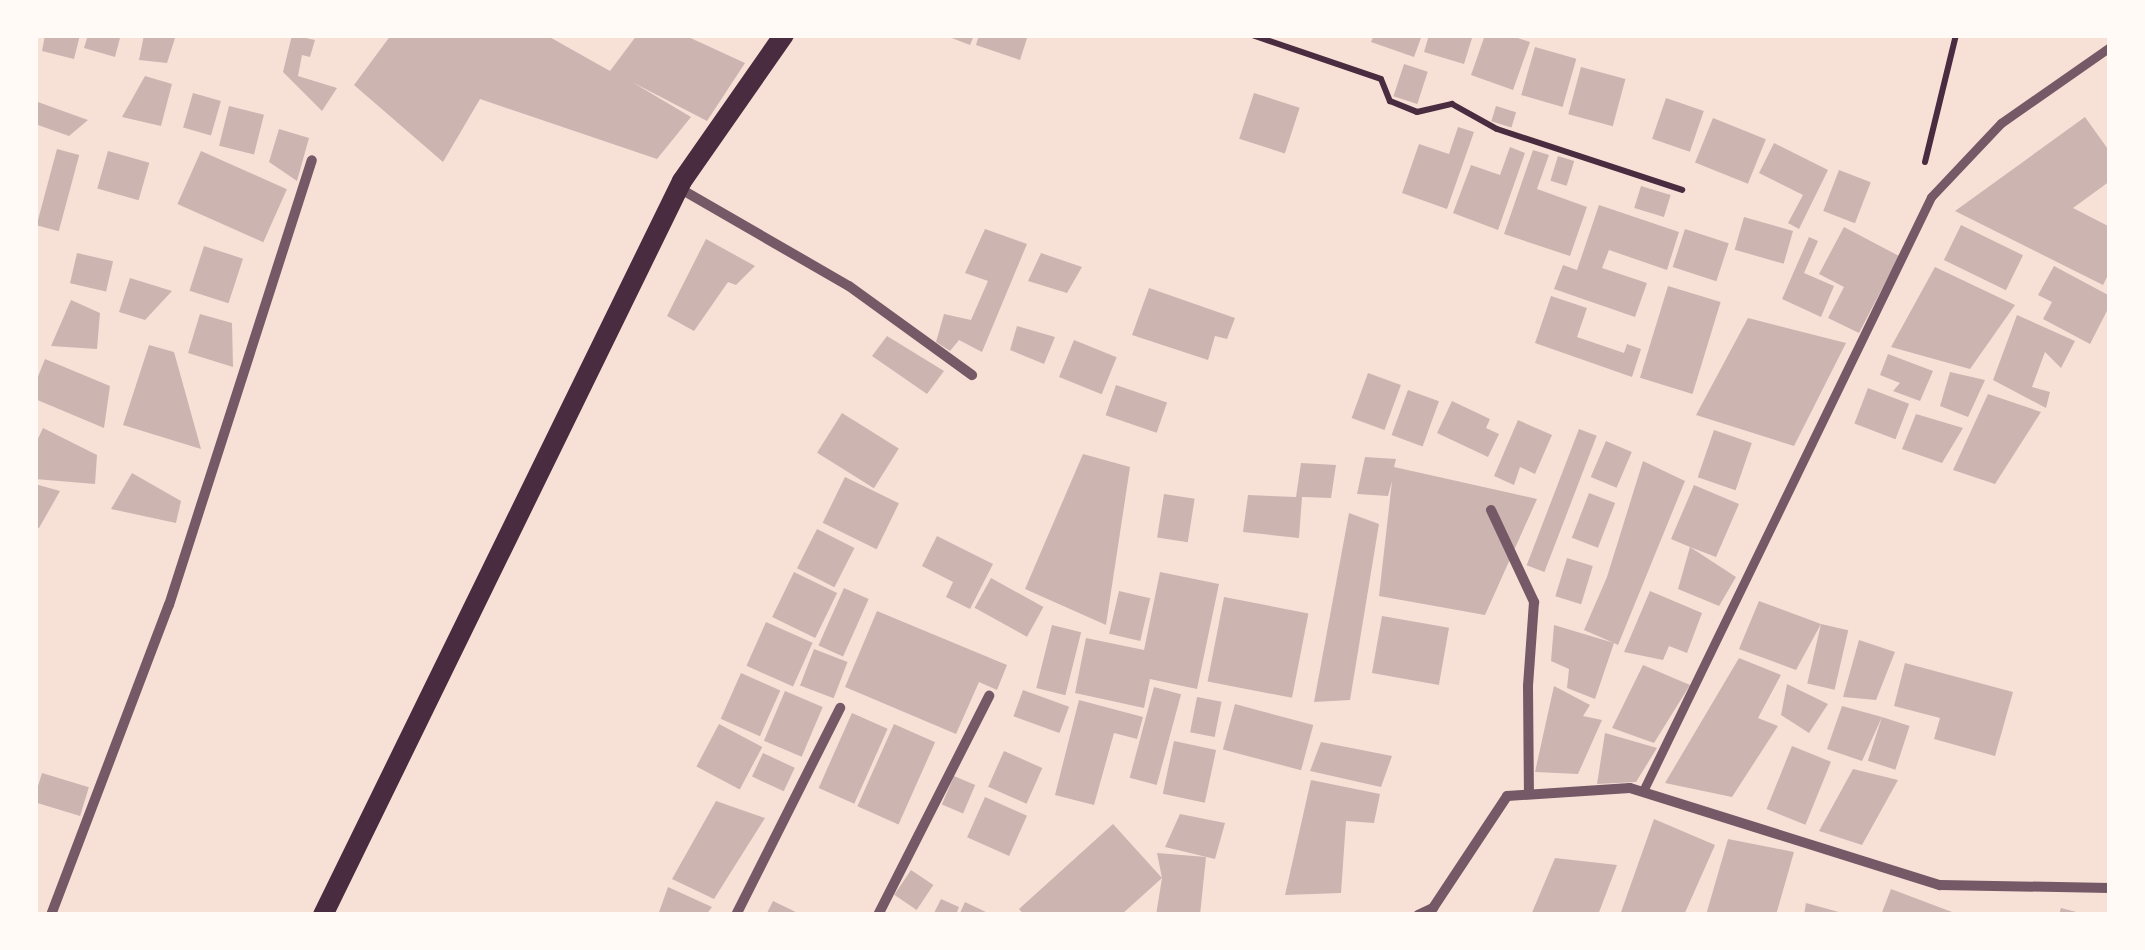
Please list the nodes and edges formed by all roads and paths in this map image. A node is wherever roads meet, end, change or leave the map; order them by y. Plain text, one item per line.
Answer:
1 (784, 35) edge
2 (1252, 35) edge
3 (1956, 35) edge
4 (2110, 47) edge
5 (312, 160) dead end
6 (679, 188) junction
7 (1682, 190) dead end
8 (1932, 196) junction
9 (972, 375) dead end
10 (1491, 510) dead end
11 (988, 696) dead end
12 (840, 708) dead end
13 (1643, 791) junction
14 (1529, 794) junction
15 (2110, 888) edge
16 (52, 915) edge
17 (323, 915) edge
18 (736, 915) edge
19 (878, 915) edge
20 (1418, 915) edge

1 - 6 main road
2 - 7 path
3 - 8 path
4 - 8 street
5 - 16 street
6 - 9 street
6 - 17 main road
8 - 13 street
10 - 14 street
11 - 19 street
12 - 18 street
13 - 14 street
13 - 15 street
14 - 20 street

